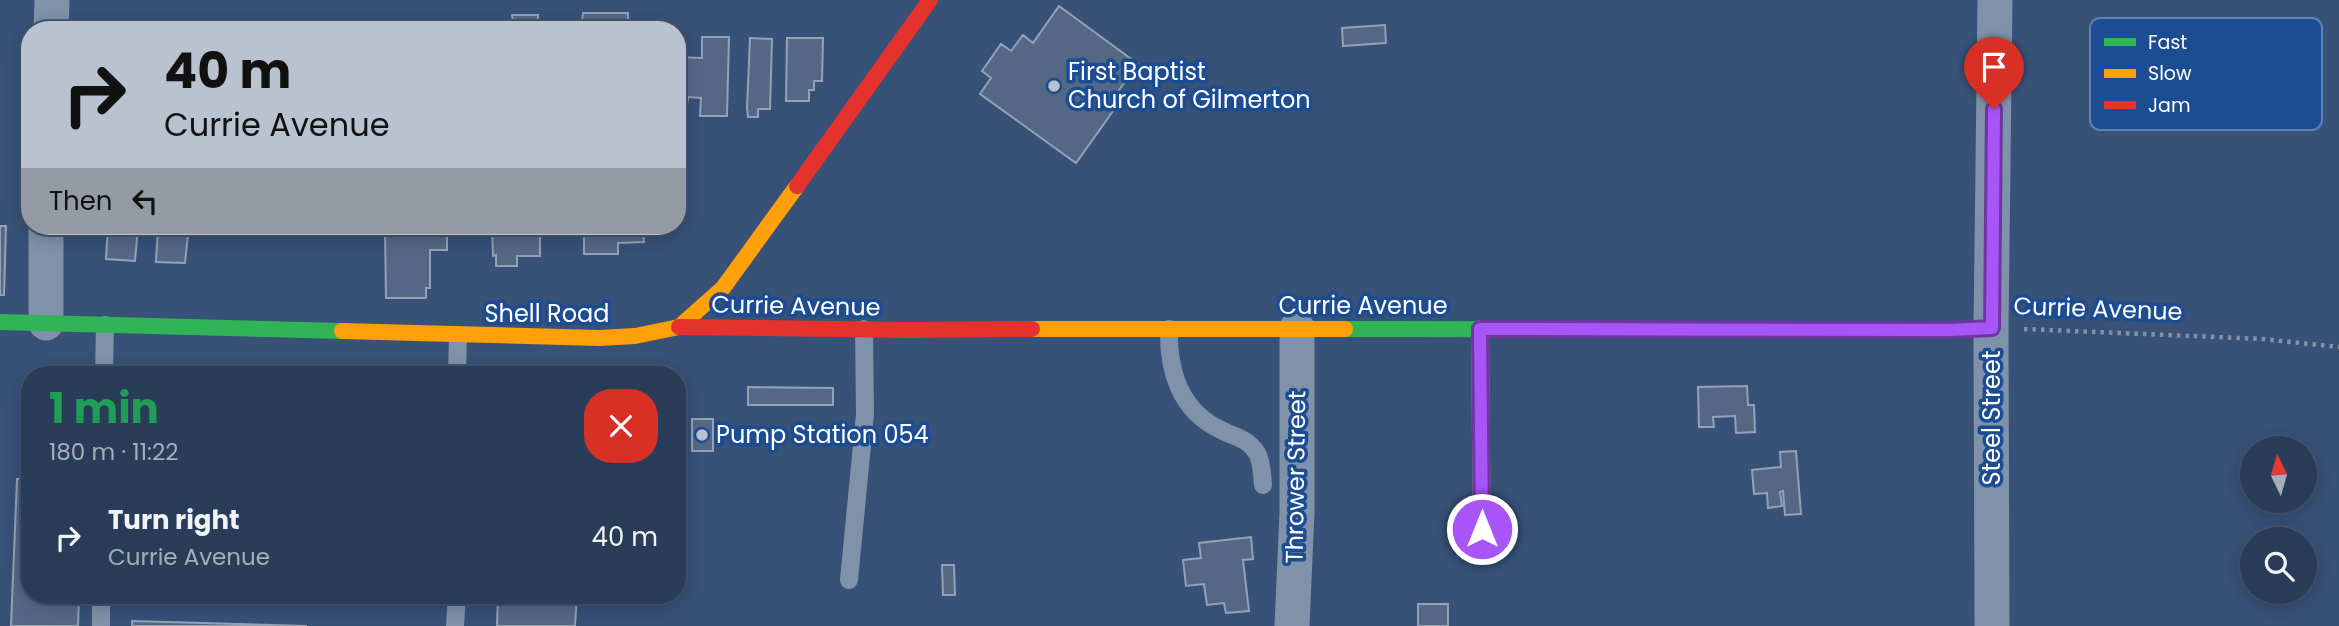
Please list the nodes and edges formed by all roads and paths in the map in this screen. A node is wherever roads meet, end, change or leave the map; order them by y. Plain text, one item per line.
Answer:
1 (52, 0) edge
2 (930, 0) edge
3 (1995, 0) edge
4 (51, 21) edge
5 (46, 235) edge
6 (0, 323) edge
7 (46, 323) junction
8 (105, 325) junction
9 (679, 327) junction
10 (1297, 328) junction
11 (1992, 328) junction
12 (864, 329) junction
13 (1169, 329) junction
14 (1480, 329) junction
15 (457, 336) junction
16 (2339, 347) edge
17 (104, 366) edge
18 (457, 366) edge
19 (1263, 485) dead end
20 (1482, 554) dead end
21 (849, 580) dead end
22 (101, 604) edge
23 (457, 604) edge
24 (101, 626) edge
25 (456, 626) edge
26 (1292, 626) edge
27 (1992, 626) edge

1 - 4 street
2 - 9 street, Shell Road
3 - 11 street, Steel Street
5 - 7 street
6 - 7 street, Shell Road
7 - 8 street, Shell Road
8 - 15 street, Shell Road
8 - 17 lane
9 - 12 street, Currie Avenue
9 - 15 street, Shell Road
10 - 13 street, Currie Avenue
10 - 14 street, Currie Avenue
10 - 26 street, Thrower Street
11 - 14 street, Currie Avenue
11 - 16 path, Currie Avenue
11 - 27 street, Steel Street
12 - 13 street, Currie Avenue
12 - 21 lane
13 - 19 lane
14 - 20 lane
15 - 18 lane
22 - 24 lane
23 - 25 lane

